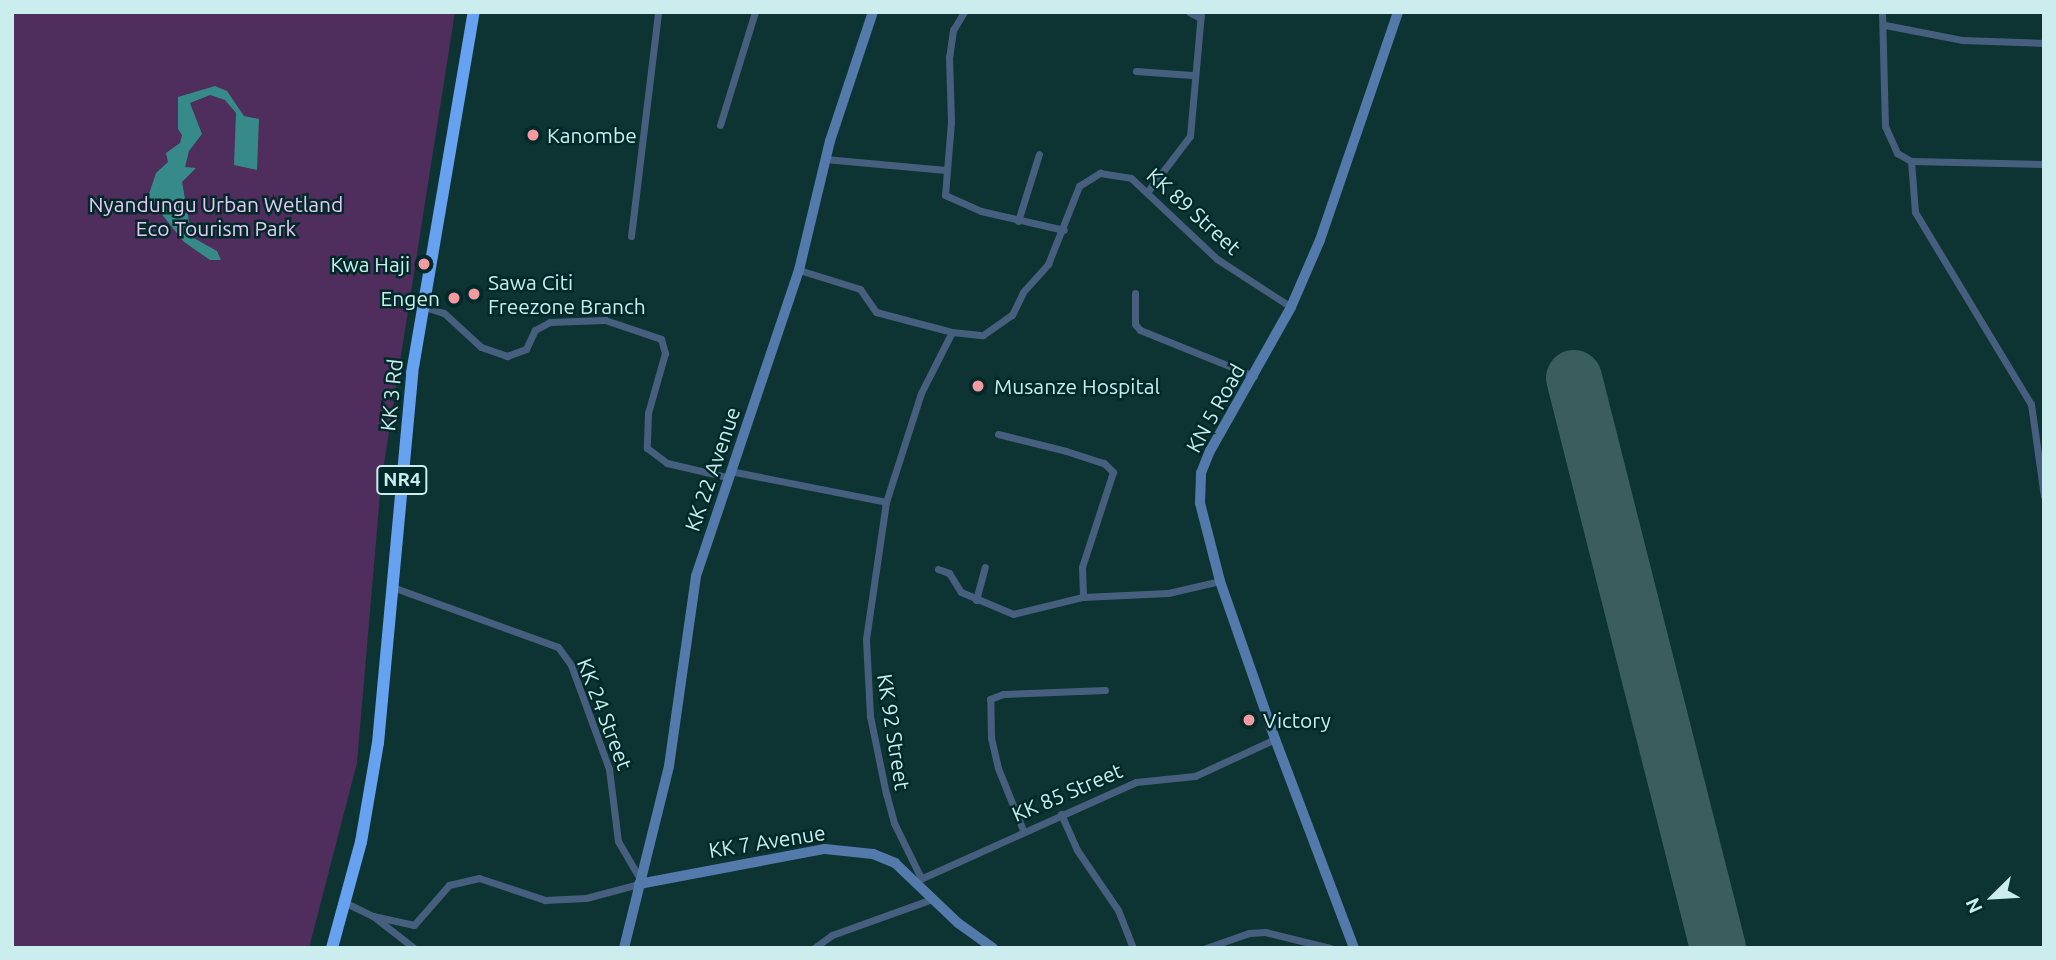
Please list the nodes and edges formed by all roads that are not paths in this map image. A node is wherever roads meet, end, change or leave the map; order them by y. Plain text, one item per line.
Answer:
1 (474, 12) edge
2 (658, 12) edge
3 (755, 12) edge
4 (873, 12) edge
5 (964, 12) edge
6 (1189, 12) edge
7 (1398, 12) edge
8 (1882, 12) edge
9 (1201, 15) edge
10 (1885, 25) junction
11 (2044, 43) edge
12 (1136, 71) dead end
13 (1192, 75) junction
14 (720, 125) dead end
15 (1039, 154) dead end
16 (825, 159) junction
17 (1911, 160) junction
18 (2044, 164) edge
19 (946, 170) junction
20 (1148, 191) junction
21 (1018, 220) junction
22 (1064, 230) junction
23 (631, 236) dead end
24 (799, 270) junction
25 (1135, 293) dead end
26 (421, 305) junction
27 (1291, 307) junction
28 (952, 332) junction
29 (1254, 376) junction
30 (998, 434) dead end
31 (731, 474) junction
32 (2044, 496) edge
33 (886, 502) junction
34 (985, 567) dead end
35 (938, 569) dead end
36 (1220, 581) junction
37 (395, 588) junction
38 (1083, 597) junction
39 (976, 600) junction
40 (1105, 690) dead end
41 (1275, 739) junction
42 (1061, 814) junction
43 (1023, 830) junction
44 (918, 880) junction
45 (640, 881) junction
46 (932, 900) junction
47 (346, 903) junction
48 (373, 916) junction
49 (332, 948) edge
50 (414, 948) edge
51 (624, 948) edge
52 (814, 948) edge
53 (993, 948) edge
54 (1133, 948) edge
55 (1206, 948) edge
56 (1330, 948) edge
57 (1354, 948) edge

1 - 26 highway, KK 3 Rd / NR4
2 - 23 street
3 - 14 street
4 - 16 street, KK 22 Avenue
5 - 19 street
6 - 9 street
7 - 27 street, KN 5 Road
8 - 10 street
9 - 13 street
10 - 11 street
10 - 17 street
12 - 13 street
13 - 20 street
15 - 21 street
16 - 19 street
16 - 24 street, KK 22 Avenue
17 - 18 street
17 - 32 street
19 - 21 street
20 - 22 street, KK 89 Street
20 - 27 street, KK 89 Street
21 - 22 street
22 - 28 street, KK 89 Street
24 - 28 street
24 - 31 street, KK 22 Avenue
25 - 29 street
26 - 31 street
26 - 37 highway, KK 3 Rd / NR4
27 - 29 street, KN 5 Road
28 - 33 street, KK 92 Street
29 - 36 street, KN 5 Road
30 - 38 street
31 - 33 street
31 - 45 street, KK 22 Avenue
33 - 44 street, KK 92 Street
34 - 39 street
35 - 39 street
36 - 38 street
36 - 41 street, KN 5 Road
37 - 45 street, KK 24 Street
37 - 47 highway, KK 3 Rd / NR4
38 - 39 street
40 - 43 street
41 - 42 street, KK 85 Street
41 - 57 street, KN 5 Road
42 - 43 street, KK 85 Street
42 - 54 street
43 - 44 street, KK 85 Street
44 - 45 street, KK 7 Avenue
44 - 46 street, KK 7 Avenue
45 - 48 street
45 - 51 street, KK 22 Avenue
46 - 52 street
46 - 53 street, KK 7 Avenue
47 - 48 street
47 - 49 highway, KK 3 Rd / NR4
48 - 50 street
55 - 56 street

